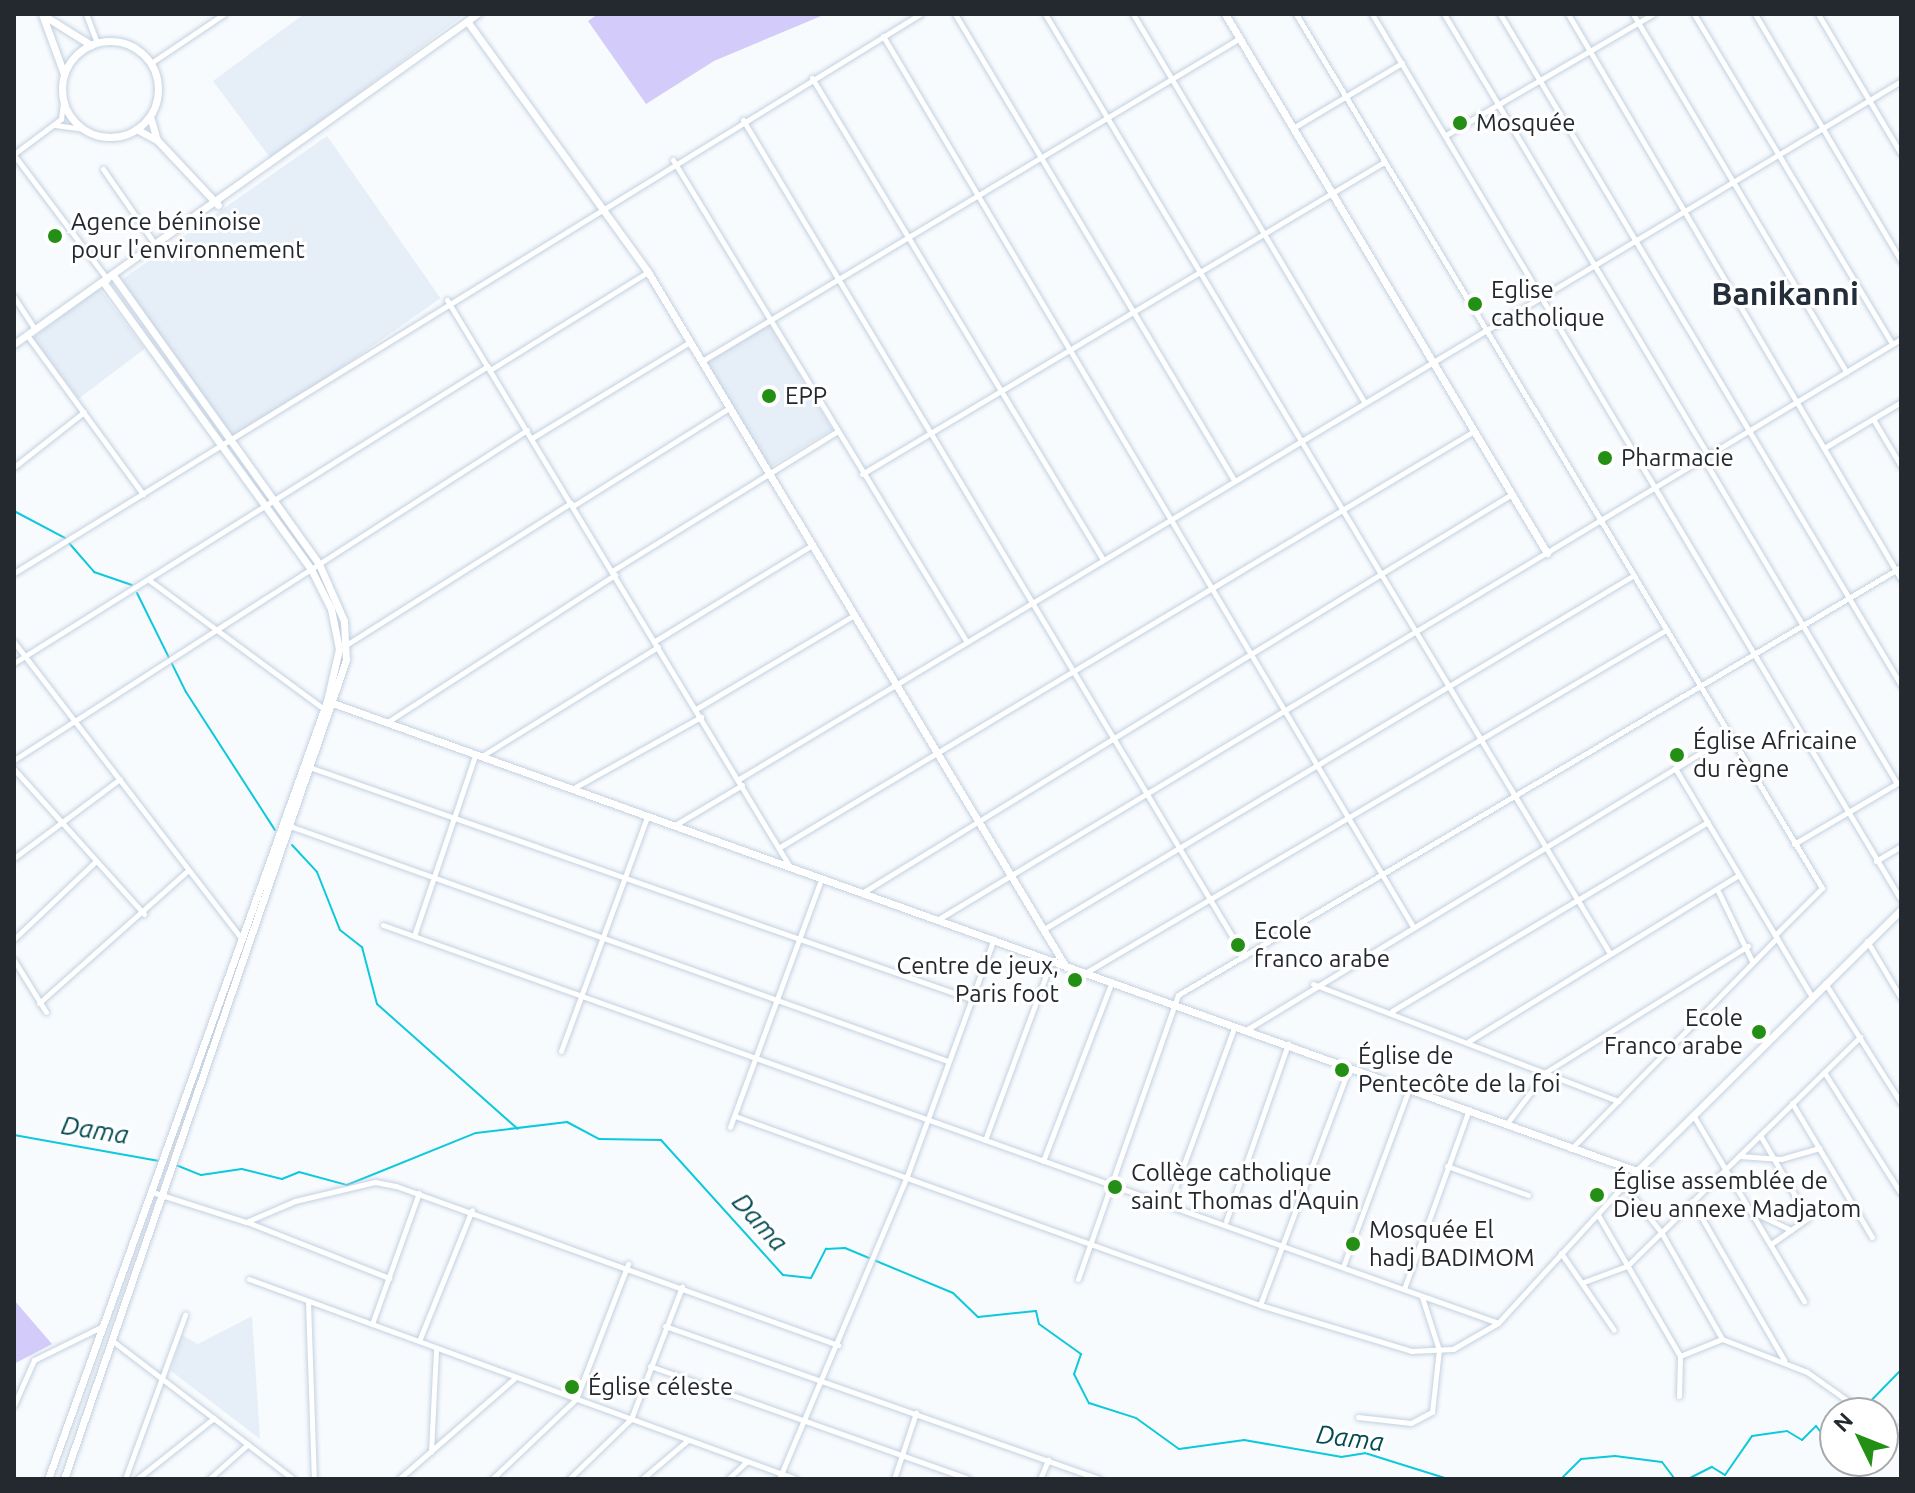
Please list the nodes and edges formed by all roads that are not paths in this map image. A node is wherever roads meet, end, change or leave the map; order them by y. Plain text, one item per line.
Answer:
1 (86, 14) edge
2 (224, 14) edge
3 (477, 14) edge
4 (920, 14) edge
5 (955, 14) edge
6 (1045, 14) edge
7 (1133, 14) edge
8 (1225, 14) edge
9 (1296, 14) edge
10 (1372, 14) edge
11 (1444, 14) edge
12 (1500, 14) edge
13 (1568, 14) edge
14 (1633, 14) edge
15 (1653, 14) edge
16 (1694, 14) edge
17 (1755, 14) edge
18 (1818, 14) edge
19 (42, 15) edge
20 (467, 21) junction
21 (1638, 23) junction
22 (883, 36) junction
23 (1240, 38) junction
24 (94, 44) junction
25 (1590, 51) junction
26 (151, 63) junction
27 (1402, 63) junction
28 (64, 74) junction
29 (812, 78) junction
30 (1171, 79) junction
31 (1541, 79) junction
32 (1901, 81) edge
33 (1346, 97) junction
34 (1868, 100) junction
35 (63, 102) junction
36 (1498, 104) junction
37 (150, 116) junction
38 (743, 119) junction
39 (1105, 119) junction
40 (54, 126) junction
41 (1822, 127) junction
42 (1293, 128) junction
43 (83, 129) junction
44 (136, 129) junction
45 (1446, 135) junction
46 (157, 140) junction
47 (1899, 145) edge
48 (1778, 154) junction
49 (1901, 154) edge
50 (14, 155) edge
51 (1041, 157) junction
52 (673, 160) junction
53 (1384, 162) junction
54 (103, 169) dead end
55 (1732, 181) junction
56 (1332, 193) junction
57 (978, 195) junction
58 (218, 205) junction
59 (602, 206) junction
60 (1684, 210) junction
61 (1264, 234) junction
62 (907, 238) junction
63 (1637, 240) junction
64 (157, 247) junction
65 (1901, 261) edge
66 (1593, 263) junction
67 (648, 272) junction
68 (1199, 272) junction
69 (839, 279) junction
70 (109, 280) junction
71 (1540, 294) junction
72 (14, 297) edge
73 (447, 300) junction
74 (1134, 311) junction
75 (771, 320) junction
76 (36, 329) junction
77 (1487, 329) junction
78 (27, 335) junction
79 (1901, 339) edge
80 (690, 342) junction
81 (14, 344) edge
82 (1892, 344) junction
83 (1070, 350) junction
84 (702, 361) junction
85 (1433, 361) junction
86 (489, 368) junction
87 (1846, 372) junction
88 (1000, 391) junction
89 (1797, 401) junction
90 (1364, 402) junction
91 (1901, 402) edge
92 (729, 408) junction
93 (84, 412) junction
94 (1873, 419) junction
95 (527, 430) junction
96 (1750, 430) junction
97 (1474, 431) junction
98 (836, 432) junction
99 (932, 432) junction
100 (227, 438) junction
101 (532, 438) junction
102 (1299, 441) junction
103 (219, 443) junction
104 (1824, 448) junction
105 (1705, 457) junction
106 (1901, 466) edge
107 (14, 467) edge
108 (862, 474) junction
109 (770, 475) junction
110 (1234, 480) junction
111 (1657, 486) junction
112 (143, 494) junction
113 (1512, 494) junction
114 (273, 501) junction
115 (572, 504) junction
116 (265, 507) junction
117 (1343, 510) junction
118 (1170, 518) junction
119 (1601, 520) junction
120 (812, 545) junction
121 (1547, 553) junction
122 (1102, 558) junction
123 (319, 564) junction
124 (311, 569) junction
125 (1898, 569) edge
126 (14, 573) edge
127 (614, 573) junction
128 (1381, 574) junction
129 (1634, 575) junction
130 (1901, 579) edge
131 (149, 580) junction
132 (1212, 588) junction
133 (1848, 598) junction
134 (1032, 600) junction
135 (854, 615) junction
136 (1803, 625) junction
137 (1666, 630) junction
138 (214, 632) junction
139 (1415, 632) junction
140 (965, 639) junction
141 (14, 642) edge
142 (657, 644) junction
143 (346, 645) junction
144 (1251, 654) junction
145 (1754, 654) junction
146 (25, 656) junction
147 (14, 663) edge
148 (1074, 670) junction
149 (894, 682) junction
150 (1901, 685) edge
151 (1700, 686) junction
152 (1448, 687) junction
153 (327, 705) junction
154 (696, 709) junction
155 (1285, 711) junction
156 (701, 717) junction
157 (75, 721) junction
158 (385, 723) junction
159 (1730, 735) junction
160 (1111, 738) junction
161 (1481, 741) junction
162 (936, 751) junction
163 (478, 756) junction
164 (14, 760) edge
165 (1317, 765) junction
166 (312, 768) junction
167 (1675, 768) junction
168 (14, 769) edge
169 (120, 779) junction
170 (740, 782) junction
171 (1899, 782) edge
172 (571, 790) junction
173 (1146, 795) junction
174 (1514, 796) junction
175 (1846, 811) junction
176 (455, 817) junction
177 (647, 817) junction
178 (977, 820) junction
179 (1350, 820) junction
180 (62, 821) junction
181 (1708, 822) junction
182 (282, 823) junction
183 (674, 826) junction
184 (292, 827) junction
185 (1794, 844) junction
186 (1542, 845) junction
187 (1901, 846) edge
188 (780, 847) junction
189 (1180, 847) junction
190 (14, 858) edge
191 (96, 861) junction
192 (1876, 861) junction
193 (790, 869) junction
194 (187, 871) junction
195 (1382, 874) junction
196 (1739, 875) junction
197 (435, 876) junction
198 (1011, 876) junction
199 (624, 877) junction
200 (821, 880) junction
201 (1717, 889) junction
202 (861, 894) junction
203 (1573, 900) junction
204 (1901, 900) edge
205 (1212, 903) junction
206 (1901, 910) edge
207 (144, 914) junction
208 (936, 920) junction
209 (383, 925) dead end
210 (1414, 928) junction
211 (1043, 930) junction
212 (414, 936) junction
213 (602, 936) junction
214 (1776, 936) junction
215 (241, 938) junction
216 (797, 938) junction
217 (14, 939) edge
218 (250, 940) junction
219 (1867, 940) junction
220 (993, 941) junction
221 (1748, 946) junction
222 (1610, 953) junction
223 (1244, 956) junction
224 (14, 960) edge
225 (1752, 961) junction
226 (1051, 962) junction
227 (1066, 967) junction
228 (1084, 974) junction
229 (1825, 982) junction
230 (1111, 984) junction
231 (1312, 984) junction
232 (580, 995) junction
233 (1811, 995) junction
234 (1901, 998) edge
235 (776, 999) junction
236 (971, 999) junction
237 (39, 1003) junction
238 (1169, 1004) junction
239 (1392, 1011) junction
240 (46, 1012) dead end
241 (1234, 1028) junction
242 (1244, 1031) junction
243 (1860, 1037) junction
244 (1468, 1042) junction
245 (1288, 1044) junction
246 (561, 1051) dead end
247 (755, 1058) junction
248 (948, 1061) junction
249 (1349, 1068) junction
250 (1546, 1072) junction
251 (1824, 1072) junction
252 (1410, 1089) junction
253 (1618, 1101) junction
254 (1792, 1103) junction
255 (1901, 1103) edge
256 (1470, 1108) junction
257 (1692, 1115) junction
258 (735, 1116) junction
259 (926, 1119) junction
260 (1508, 1122) junction
261 (730, 1127) dead end
262 (1760, 1135) junction
263 (985, 1140) junction
264 (1819, 1148) junction
265 (1571, 1149) junction
266 (1738, 1156) junction
267 (1773, 1159) junction
268 (1043, 1161) junction
269 (1447, 1166) junction
270 (1726, 1168) junction
271 (1637, 1171) junction
272 (907, 1176) junction
273 (1106, 1183) junction
274 (1625, 1186) junction
275 (152, 1192) junction
276 (419, 1193) junction
277 (1901, 1194) edge
278 (163, 1195) junction
279 (1528, 1195) dead end
280 (1692, 1201) junction
281 (1170, 1202) junction
282 (472, 1210) junction
283 (1752, 1212) junction
284 (1598, 1215) junction
285 (1226, 1221) junction
286 (246, 1222) junction
287 (1792, 1230) junction
288 (1661, 1232) junction
289 (1872, 1237) dead end
290 (1089, 1241) junction
291 (1284, 1243) junction
292 (1771, 1244) junction
293 (1561, 1253) junction
294 (628, 1264) junction
295 (1344, 1264) junction
296 (1627, 1266) junction
297 (389, 1278) junction
298 (249, 1279) dead end
299 (1078, 1279) dead end
300 (1584, 1282) junction
301 (682, 1287) junction
302 (1404, 1289) junction
303 (1422, 1296) junction
304 (308, 1301) junction
305 (1804, 1301) dead end
306 (1260, 1305) junction
307 (185, 1315) dead end
308 (1498, 1323) junction
309 (372, 1324) junction
310 (103, 1326) junction
311 (665, 1326) junction
312 (1614, 1330) dead end
313 (1722, 1339) junction
314 (419, 1341) junction
315 (114, 1342) junction
316 (838, 1345) junction
317 (436, 1348) junction
318 (1439, 1350) junction
319 (1680, 1356) junction
320 (1784, 1361) junction
321 (650, 1366) junction
322 (516, 1377) junction
323 (162, 1379) junction
324 (823, 1380) junction
325 (1679, 1396) dead end
326 (1847, 1397) edge
327 (576, 1399) junction
328 (14, 1405) edge
329 (916, 1413) junction
330 (1358, 1417) dead end
331 (214, 1418) junction
332 (631, 1419) junction
333 (805, 1420) junction
334 (688, 1440) junction
335 (248, 1444) junction
336 (431, 1453) junction
337 (903, 1455) junction
338 (1048, 1460) junction
339 (747, 1461) junction
340 (781, 1476) edge
341 (48, 1479) edge
342 (64, 1479) edge
343 (125, 1479) edge
344 (137, 1479) edge
345 (209, 1479) edge
346 (293, 1479) edge
347 (314, 1479) edge
348 (399, 1479) edge
349 (492, 1479) edge
350 (569, 1479) edge
351 (642, 1479) edge
352 (728, 1479) edge
353 (796, 1479) edge
354 (894, 1479) edge
355 (969, 1479) edge
356 (1040, 1479) edge
357 (1100, 1479) edge

1 - 24 street
2 - 26 street
3 - 20 street
4 - 22 street
5 - 51 street
6 - 39 street
7 - 30 street
8 - 23 street
9 - 33 street
10 - 27 street
11 - 36 street
12 - 31 street
13 - 25 street
14 - 21 street
15 - 21 street
16 - 48 street
17 - 41 street
18 - 34 street
19 - 24 street
19 - 28 street
20 - 58 street
20 - 59 street
21 - 25 street
21 - 55 street
22 - 29 street
22 - 57 street
23 - 30 street
23 - 42 street
24 - 26 street
24 - 28 street
25 - 31 street
25 - 60 street
26 - 37 street
27 - 33 street
27 - 45 street
28 - 35 street
29 - 38 street
29 - 62 street
30 - 39 street
30 - 61 street
31 - 36 street
31 - 63 street
32 - 34 street
33 - 42 street
33 - 53 street
34 - 41 street
34 - 47 street
35 - 40 street
35 - 43 street
36 - 45 street
36 - 66 street
37 - 44 street
37 - 46 street
38 - 52 street
38 - 69 street
39 - 51 street
39 - 68 street
40 - 43 street
40 - 50 street
41 - 48 street
41 - 65 street
42 - 56 street
43 - 44 street
44 - 46 street
45 - 71 street
46 - 58 street
47 - 49 street
48 - 55 street
48 - 82 street
50 - 70 street
51 - 57 street
51 - 74 street
52 - 59 street
52 - 75 street
53 - 56 street
53 - 77 street
54 - 64 street
55 - 60 street
55 - 87 street
56 - 61 street
56 - 85 street
57 - 62 street
57 - 83 street
58 - 64 street
59 - 67 street
59 - 73 street
60 - 63 street
60 - 89 street
61 - 68 street
61 - 90 street
62 - 69 street
62 - 88 street
63 - 66 street
63 - 96 street
64 - 70 street
66 - 71 street
66 - 105 street
67 - 80 street
67 - 86 street
68 - 74 street
68 - 102 street
69 - 75 street
69 - 99 street
70 - 76 street
70 - 100 street
70 - 103 street
71 - 77 street
71 - 111 street
72 - 76 street
73 - 86 street
73 - 100 street
74 - 83 street
74 - 110 street
75 - 84 street
75 - 98 street
76 - 78 street
77 - 85 street
77 - 119 street
78 - 81 street
78 - 93 street
79 - 82 street
80 - 84 street
80 - 101 street
82 - 87 street
83 - 88 street
83 - 118 street
84 - 92 street
85 - 90 street
85 - 97 street
86 - 95 street
86 - 114 street
87 - 89 street
88 - 99 street
88 - 122 street
89 - 96 street
89 - 104 street
90 - 102 street
91 - 94 street
92 - 109 street
92 - 115 street
93 - 107 street
93 - 112 street
94 - 104 street
94 - 106 street
95 - 101 street
95 - 123 street
96 - 105 street
96 - 133 street
97 - 113 street
97 - 117 street
98 - 108 street
98 - 109 street
99 - 108 street
99 - 134 street
100 - 103 street
100 - 114 street
101 - 115 street
102 - 110 street
102 - 117 street
103 - 112 street
103 - 116 street
104 - 125 street
105 - 111 street
105 - 136 street
108 - 140 street
109 - 120 street
109 - 127 street
110 - 118 street
111 - 119 street
111 - 145 street
112 - 126 street
113 - 121 street
113 - 128 street
114 - 116 street
114 - 123 street
115 - 127 street
115 - 143 street
116 - 124 street
116 - 131 street
117 - 128 street
117 - 132 street
118 - 122 street
118 - 132 street
119 - 121 street
119 - 129 street
120 - 135 street
120 - 142 street
121 - 139 street
122 - 134 street
123 - 124 street
123 - 143 street
124 - 138 street
124 - 153 street
125 - 130 street
125 - 133 street
127 - 142 street
127 - 158 street
128 - 139 street
128 - 144 street
129 - 137 street
129 - 152 street
131 - 138 street
131 - 146 street
132 - 144 street
132 - 148 street
133 - 136 street
133 - 150 street
134 - 140 street
134 - 148 street
135 - 149 street
135 - 154 street
136 - 145 street
136 - 171 street
137 - 151 street
137 - 161 street
138 - 153 street
138 - 157 street
139 - 152 street
139 - 155 street
140 - 149 street
141 - 146 street
142 - 154 street
142 - 163 street
143 - 153 street
144 - 155 street
144 - 160 street
145 - 151 street
145 - 175 street
146 - 147 street
146 - 157 street
148 - 160 street
148 - 162 street
149 - 162 street
149 - 170 street
151 - 159 street
151 - 174 street
152 - 161 street
152 - 165 street
153 - 158 street
153 - 166 street
153 - 182 street
154 - 156 street
155 - 165 street
155 - 173 street
156 - 170 street
156 - 172 street
157 - 164 street
157 - 169 street
158 - 163 street
159 - 167 street
159 - 185 street
160 - 173 street
160 - 178 street
161 - 174 street
161 - 179 street
162 - 178 street
162 - 188 street
163 - 172 street
163 - 176 street
165 - 179 street
165 - 189 street
166 - 176 street
166 - 184 street
167 - 181 street
167 - 186 street
168 - 180 street
169 - 180 street
169 - 194 street
170 - 183 street
170 - 188 street
171 - 175 street
172 - 177 street
173 - 189 street
173 - 198 street
174 - 186 street
174 - 195 street
175 - 185 street
175 - 192 street
176 - 197 street
176 - 199 street
177 - 183 street
177 - 199 street
178 - 198 street
178 - 202 street
179 - 195 street
179 - 205 street
180 - 190 street
180 - 191 street
181 - 196 street
181 - 203 street
182 - 184 street
182 - 215 street
183 - 193 street
184 - 197 street
184 - 218 street
185 - 214 street
186 - 203 street
186 - 210 street
187 - 192 street
188 - 193 street
189 - 205 street
189 - 211 street
191 - 207 street
191 - 217 street
192 - 204 street
193 - 200 street
194 - 207 street
194 - 215 street
195 - 210 street
195 - 223 street
196 - 201 street
196 - 214 street
197 - 212 street
197 - 213 street
198 - 208 street
198 - 211 street
199 - 213 street
199 - 216 street
200 - 202 street
200 - 216 street
201 - 221 street
201 - 222 street
202 - 208 street
203 - 222 street
203 - 239 street
205 - 223 street
205 - 228 street
206 - 219 street
207 - 237 street
208 - 220 street
209 - 212 street
210 - 231 street
211 - 227 street
212 - 232 street
213 - 232 street
213 - 235 street
214 - 225 street
214 - 233 street
215 - 218 street
215 - 275 street
216 - 235 street
216 - 236 street
218 - 278 street
219 - 229 street
219 - 234 street
220 - 226 street
220 - 236 street
221 - 225 street
221 - 250 street
222 - 244 street
223 - 238 street
224 - 237 street
225 - 253 street
226 - 227 street
226 - 263 street
227 - 228 street
228 - 230 street
229 - 233 street
229 - 243 street
230 - 238 street
230 - 268 street
231 - 239 street
231 - 242 street
232 - 246 street
232 - 247 street
233 - 257 street
235 - 247 street
235 - 248 street
236 - 248 street
237 - 240 street
238 - 241 street
238 - 273 street
239 - 244 street
241 - 242 street
241 - 281 street
242 - 245 street
243 - 251 street
243 - 255 street
244 - 250 street
245 - 249 street
245 - 285 street
247 - 258 street
247 - 259 street
248 - 259 street
249 - 252 street
249 - 291 street
250 - 253 street
250 - 260 street
251 - 254 street
251 - 277 street
252 - 256 street
252 - 295 street
253 - 265 street
254 - 262 street
254 - 264 street
256 - 260 street
256 - 269 street
257 - 270 street
257 - 271 street
258 - 261 street
258 - 272 street
259 - 263 street
259 - 272 street
260 - 265 street
262 - 266 street
262 - 267 street
263 - 268 street
264 - 267 street
264 - 289 street
265 - 271 street
266 - 267 street
266 - 270 street
267 - 287 street
268 - 273 street
269 - 279 street
269 - 302 street
270 - 280 street
270 - 283 street
271 - 274 street
272 - 290 street
272 - 316 street
273 - 281 street
273 - 290 street
274 - 284 street
274 - 288 street
275 - 278 street
275 - 310 street
276 - 282 street
276 - 286 street
276 - 297 street
278 - 286 street
278 - 315 street
280 - 288 street
280 - 320 street
281 - 285 street
282 - 294 street
282 - 314 street
283 - 287 street
283 - 292 street
284 - 293 street
284 - 296 street
285 - 291 street
286 - 297 street
287 - 292 street
288 - 296 street
288 - 313 street
290 - 299 street
290 - 306 street
291 - 295 street
291 - 306 street
292 - 305 street
293 - 300 street
293 - 308 street
294 - 301 street
294 - 327 street
295 - 302 street
296 - 300 street
296 - 319 street
297 - 309 street
298 - 304 street
300 - 312 street
301 - 311 street
301 - 316 street
302 - 303 street
303 - 308 street
303 - 318 street
304 - 309 street
304 - 347 street
306 - 318 street
307 - 323 street
308 - 318 street
309 - 314 street
310 - 328 street
310 - 341 street
311 - 321 street
311 - 324 street
313 - 319 street
313 - 320 street
314 - 317 street
315 - 323 street
315 - 342 street
316 - 324 street
317 - 322 street
317 - 336 street
318 - 330 street
319 - 325 street
320 - 326 street
321 - 332 street
321 - 333 street
322 - 327 street
322 - 336 street
323 - 331 street
323 - 343 street
324 - 329 street
324 - 333 street
327 - 332 street
327 - 349 street
329 - 337 street
329 - 338 street
331 - 335 street
331 - 344 street
332 - 334 street
332 - 350 street
333 - 337 street
333 - 340 street
334 - 339 street
334 - 351 street
335 - 345 street
335 - 346 street
336 - 348 street
337 - 354 street
337 - 355 street
338 - 356 street
338 - 357 street
339 - 340 street
339 - 352 street
340 - 353 street

